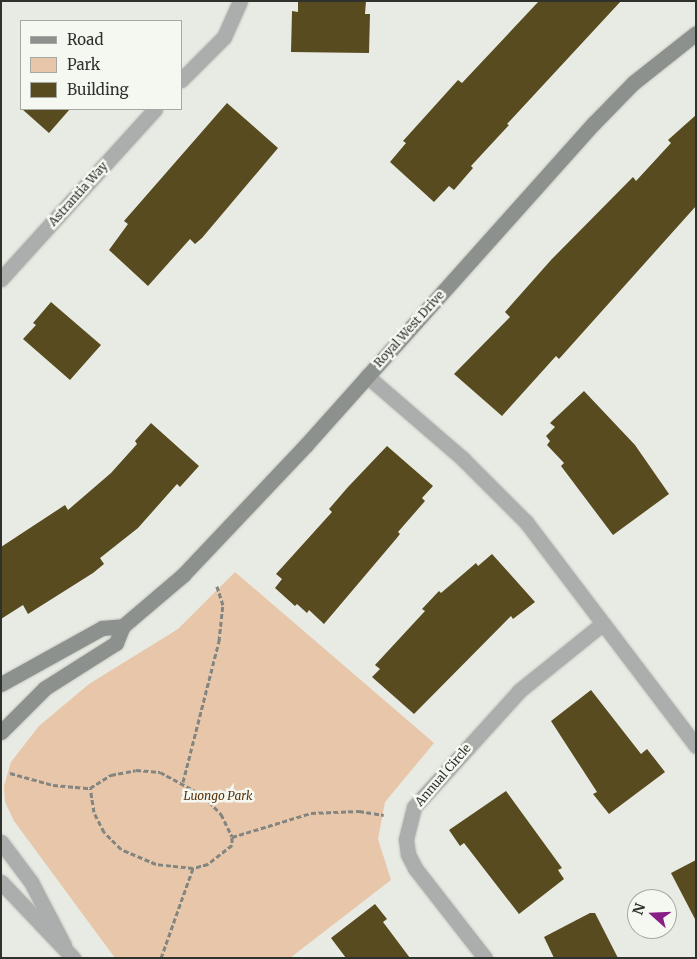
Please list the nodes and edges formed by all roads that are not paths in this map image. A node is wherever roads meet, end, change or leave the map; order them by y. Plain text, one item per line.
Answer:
1 (240, 1) edge
2 (696, 33) edge
3 (182, 79) edge
4 (154, 110) edge
5 (1, 279) edge
6 (368, 376) junction
7 (602, 624) junction
8 (123, 626) junction
9 (1, 684) edge
10 (1, 732) edge
11 (696, 746) edge
12 (1, 842) edge
13 (1, 882) edge
14 (68, 952) edge
15 (485, 958) edge

1 - 3 street
2 - 6 street, Royal West Drive
4 - 5 street, Astrantia Way
6 - 7 street
6 - 8 street, Royal West Drive
7 - 11 street
7 - 15 street, Annual Circle
8 - 9 street
8 - 10 street, Royal West Drive
12 - 14 street
13 - 14 street

